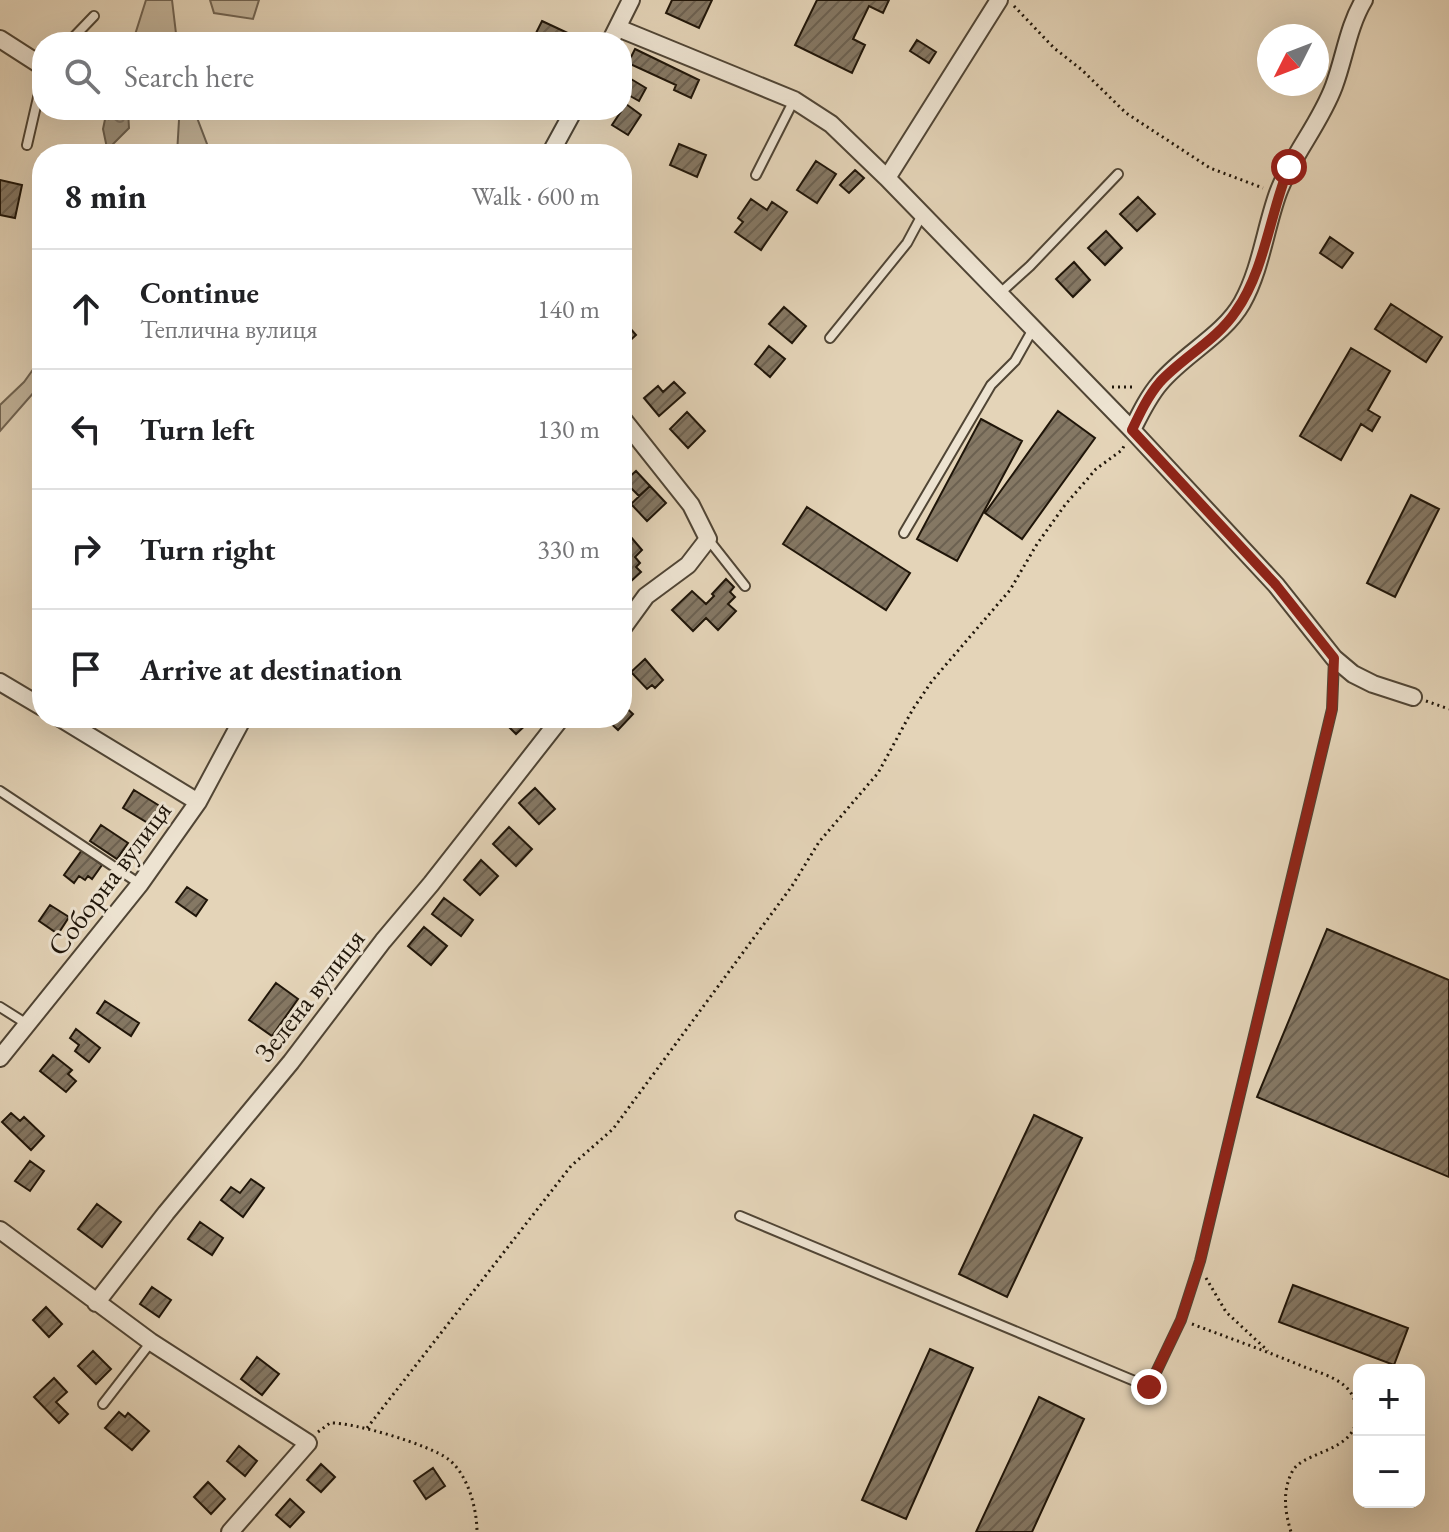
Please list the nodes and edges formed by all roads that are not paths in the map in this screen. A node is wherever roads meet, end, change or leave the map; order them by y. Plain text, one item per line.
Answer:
1 (631, 0) edge
2 (1364, 0) edge
3 (997, 2) edge
4 (94, 16) dead end
5 (79, 32) edge
6 (615, 32) edge
7 (0, 39) edge
8 (632, 42) edge
9 (32, 60) edge
10 (794, 100) junction
11 (33, 120) edge
12 (569, 120) edge
13 (555, 144) edge
14 (27, 145) dead end
15 (1118, 174) dead end
16 (756, 175) dead end
17 (887, 178) junction
18 (922, 215) junction
19 (998, 295) junction
20 (1033, 329) junction
21 (830, 338) dead end
22 (1132, 430) junction
23 (632, 431) edge
24 (904, 533) dead end
25 (708, 539) junction
26 (745, 586) dead end
27 (632, 615) edge
28 (1334, 658) junction
29 (0, 682) edge
30 (1413, 697) road end
31 (32, 701) edge
32 (76, 728) edge
33 (238, 728) edge
34 (553, 728) edge
35 (0, 791) edge
36 (198, 802) junction
37 (140, 884) junction
38 (0, 1007) edge
39 (27, 1025) junction
40 (0, 1058) edge
41 (740, 1216) dead end
42 (0, 1230) edge
43 (96, 1303) junction
44 (151, 1342) junction
45 (103, 1404) dead end
46 (230, 1532) edge

1 - 6 street
2 - 22 street
3 - 17 street
4 - 5 lane
7 - 9 street
8 - 10 street
10 - 16 lane
10 - 17 street
11 - 14 lane
12 - 13 street
15 - 19 lane
17 - 18 street
18 - 19 street
18 - 21 lane
19 - 20 street
20 - 22 street
20 - 24 lane
22 - 28 street
23 - 25 street
25 - 26 lane
25 - 27 street
28 - 30 street
28 - 41 lane
29 - 31 street
32 - 36 street
33 - 36 street, Соборна вулиця
34 - 43 street, Зелена вулиця
35 - 37 lane
36 - 37 street, Соборна вулиця
37 - 39 street, Соборна вулиця
38 - 39 lane
39 - 40 street, Соборна вулиця
42 - 43 street
43 - 44 street
44 - 45 lane
44 - 46 street

